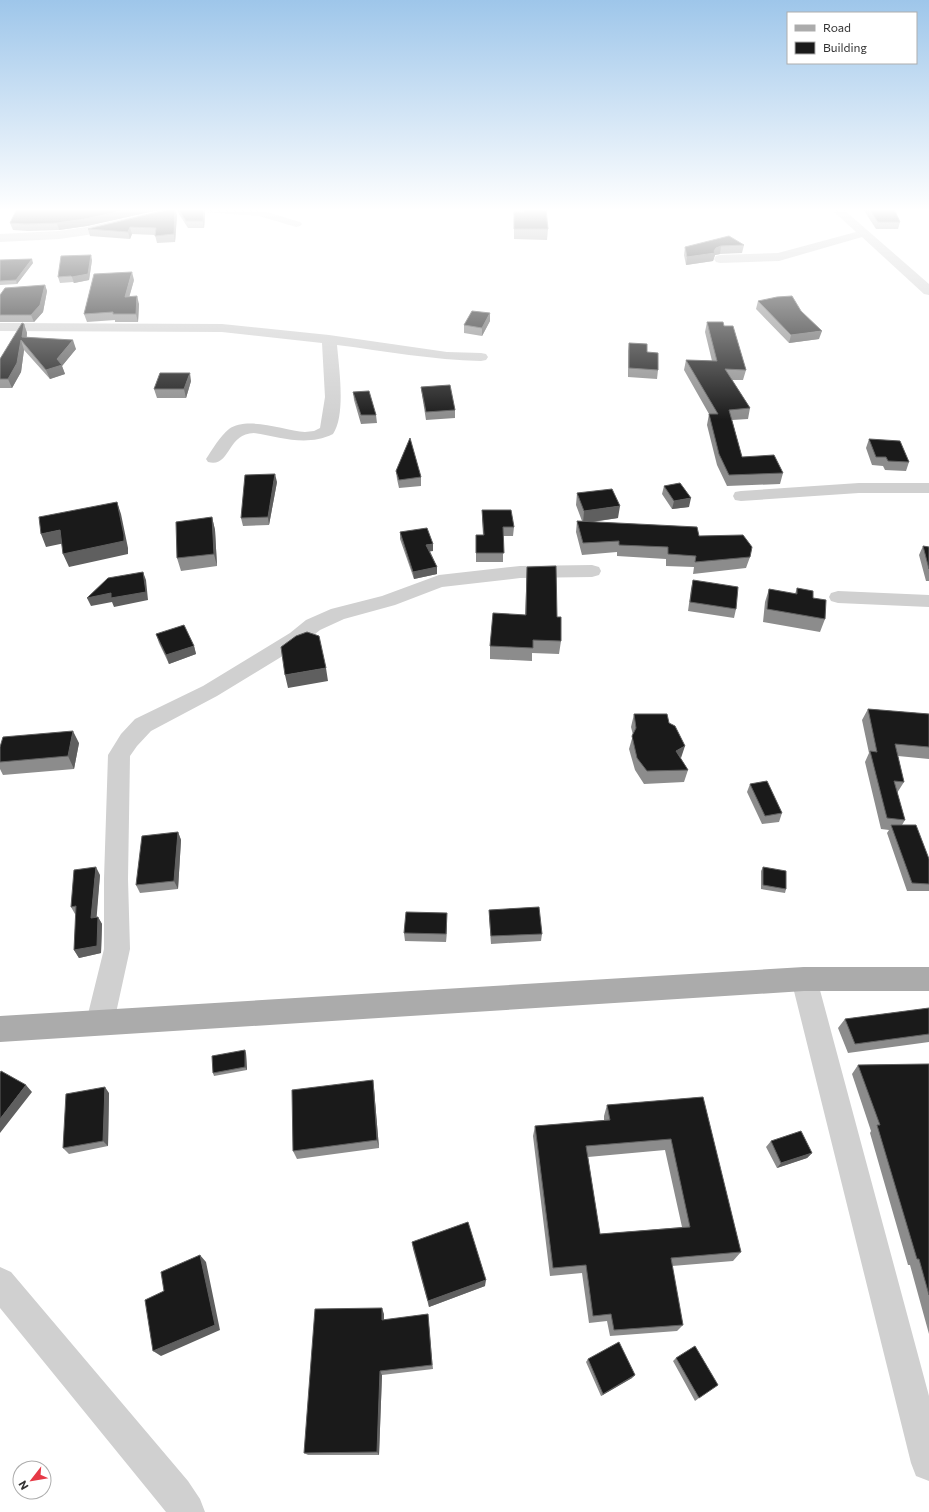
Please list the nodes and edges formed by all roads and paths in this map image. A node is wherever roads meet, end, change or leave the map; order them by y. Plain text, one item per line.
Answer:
1 (916, 280) edge
2 (929, 291) edge
3 (0, 327) edge
4 (329, 339) junction
5 (481, 357) dead end
6 (214, 459) dead end
7 (929, 488) edge
8 (741, 496) dead end
9 (592, 571) dead end
10 (838, 596) dead end
11 (929, 601) edge
12 (804, 978) junction
13 (928, 982) edge
14 (100, 1022) junction
15 (0, 1028) edge
16 (0, 1283) edge
17 (929, 1463) edge
18 (187, 1512) edge

1 - 2 street
3 - 4 street
4 - 5 street
4 - 6 street
7 - 8 street
9 - 14 street
10 - 11 street
12 - 13 main road
12 - 14 main road
12 - 17 street
14 - 15 main road
16 - 18 street

